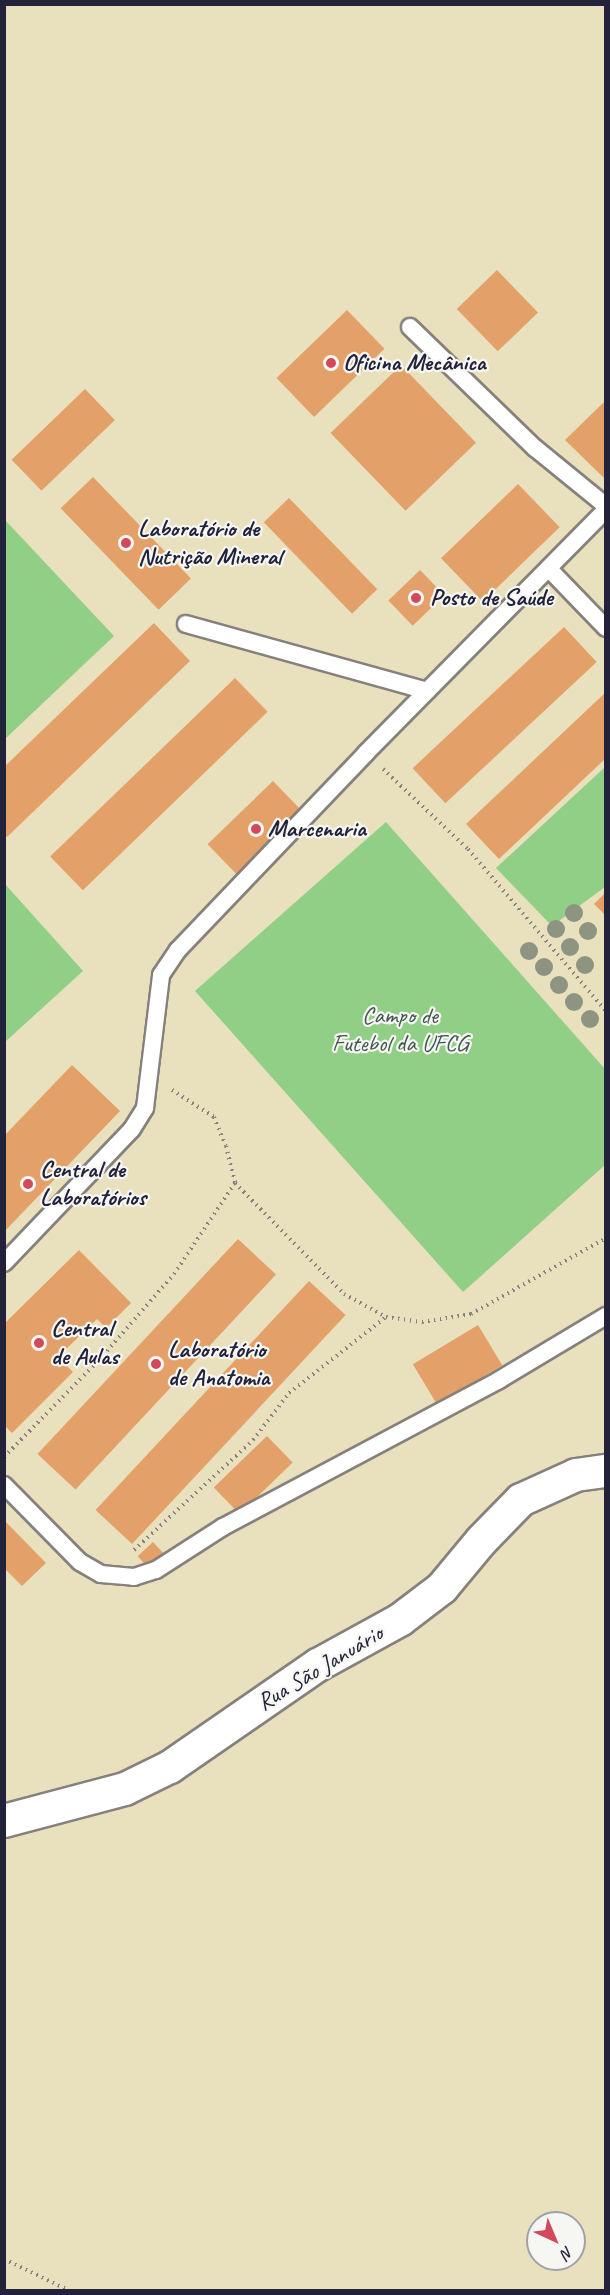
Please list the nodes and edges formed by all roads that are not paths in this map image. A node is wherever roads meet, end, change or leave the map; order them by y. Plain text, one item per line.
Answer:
1 (410, 327) dead end
2 (606, 508) edge
3 (549, 569) junction
4 (186, 624) dead end
5 (606, 628) edge
6 (427, 692) junction
7 (4, 1263) edge
8 (606, 1316) edge
9 (606, 1471) edge
10 (4, 1485) edge
11 (4, 1821) edge

1 - 2 lane
2 - 3 lane
3 - 5 lane
3 - 6 lane
4 - 6 lane
6 - 7 lane
8 - 10 lane
9 - 11 street, Rua São Januário

